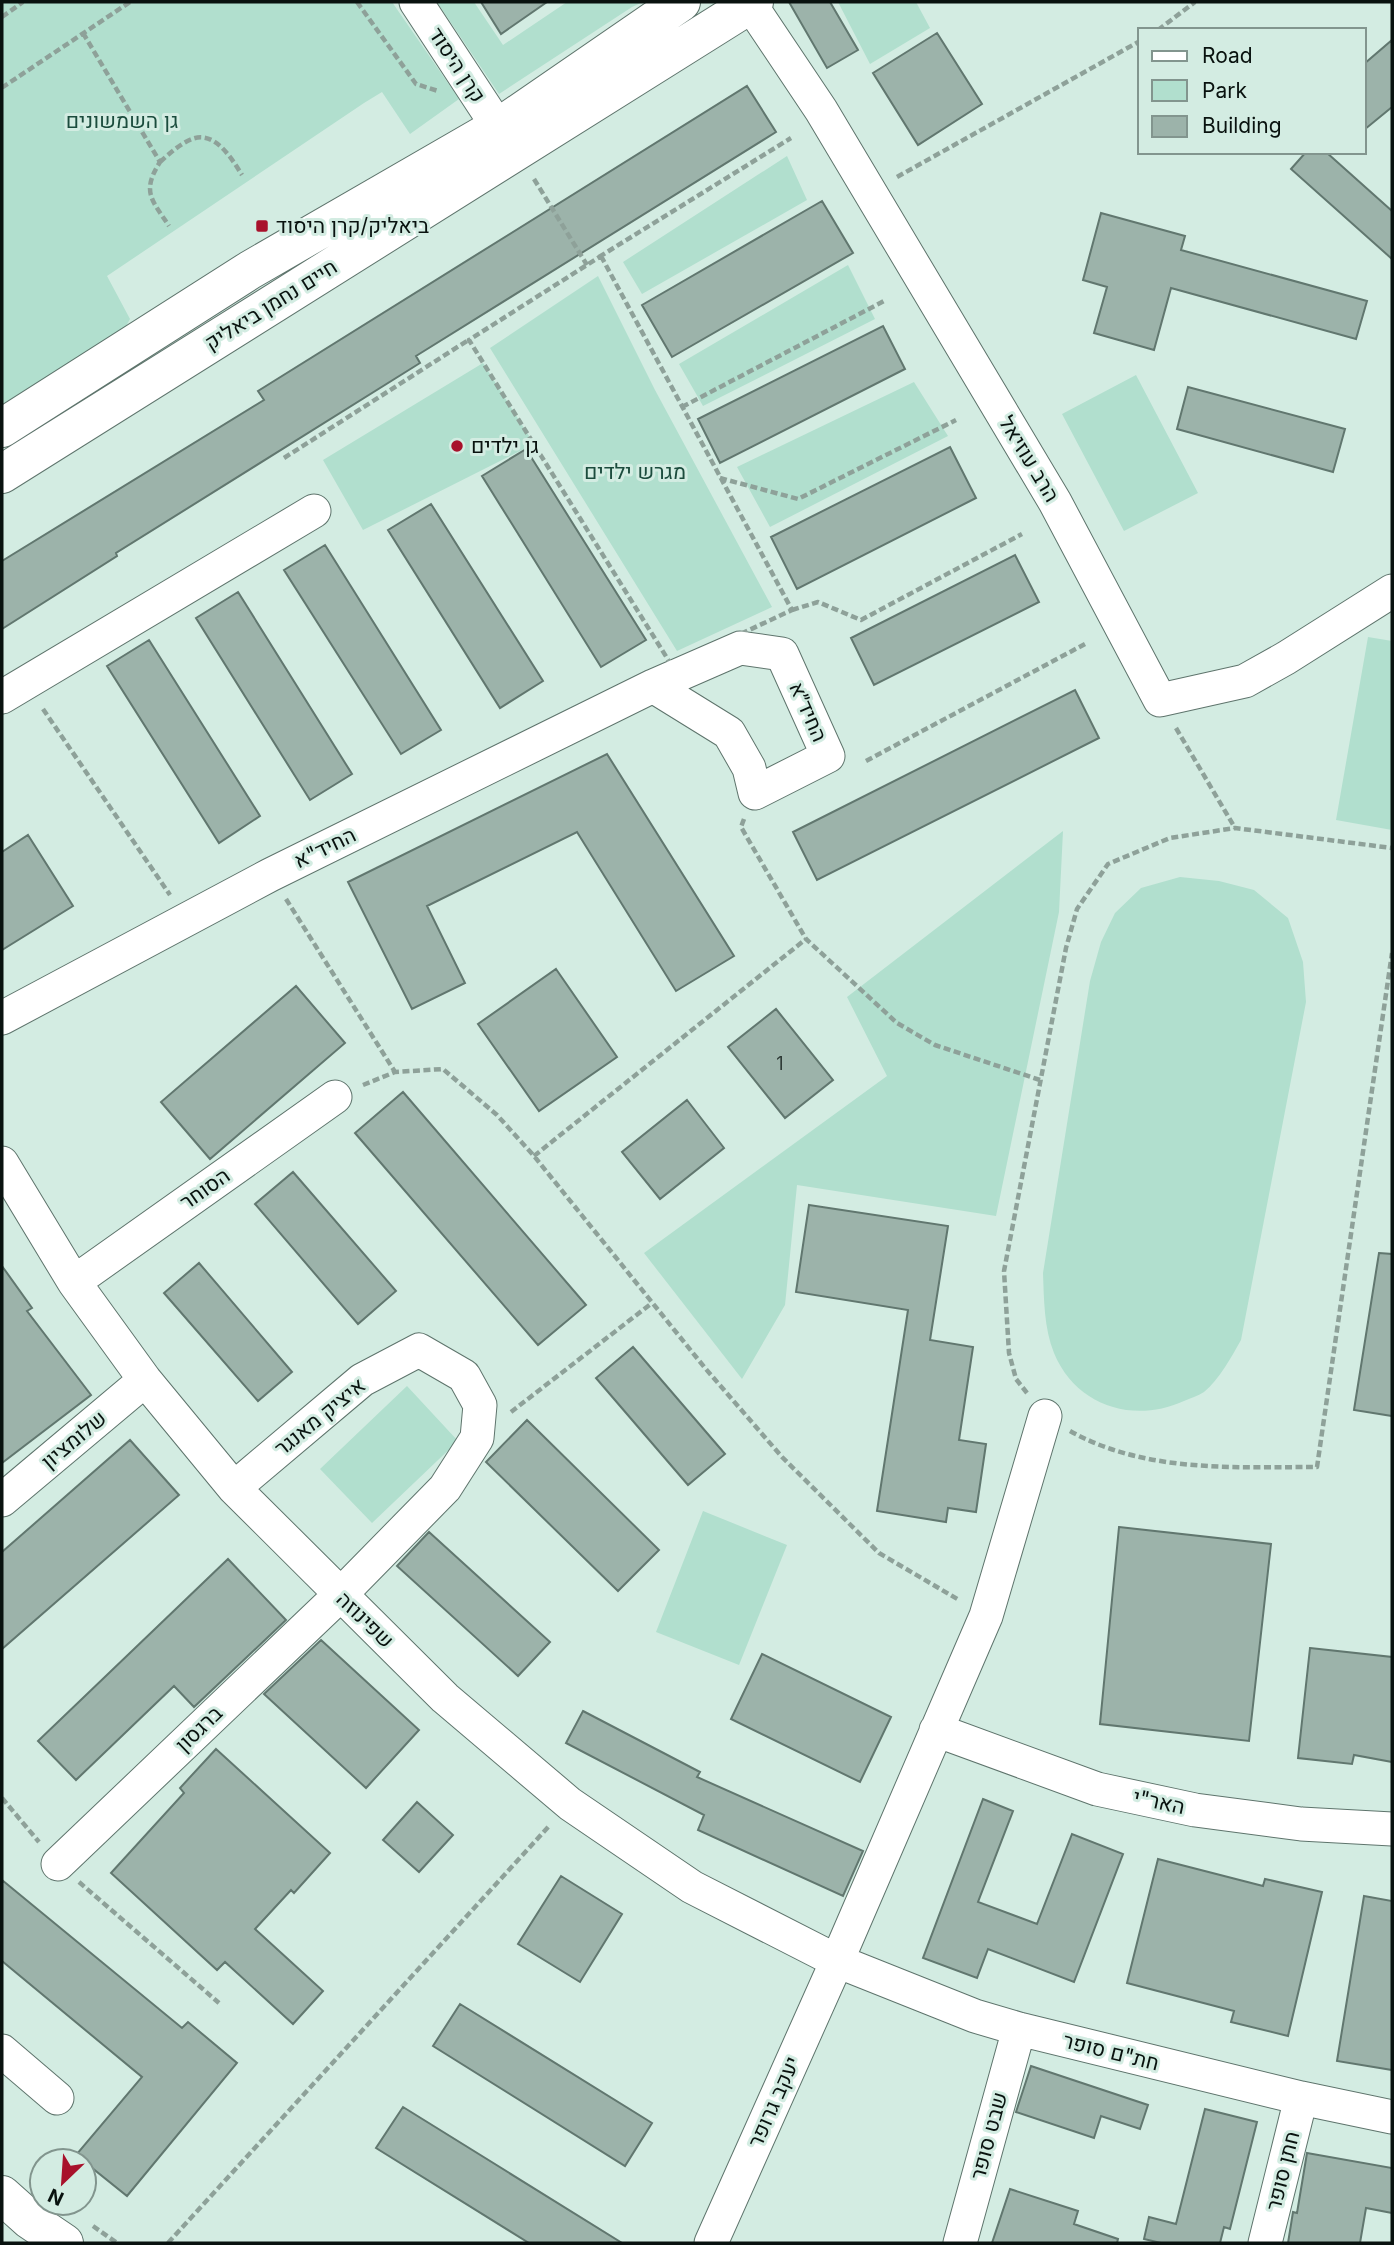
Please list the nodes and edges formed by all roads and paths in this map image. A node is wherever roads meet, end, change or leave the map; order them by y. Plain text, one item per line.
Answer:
1 (23, 2) edge
2 (130, 2) edge
3 (357, 2) edge
4 (416, 2) edge
5 (681, 2) edge
6 (1195, 2) edge
7 (752, 3) edge
8 (2, 17) edge
9 (1161, 28) edge
10 (83, 33) junction
11 (1138, 42) edge
12 (2, 86) edge
13 (448, 95) dead end
14 (498, 127) junction
15 (791, 138) dead end
16 (160, 162) junction
17 (527, 170) dead end
18 (242, 176) dead end
19 (891, 181) dead end
20 (169, 226) dead end
21 (601, 256) junction
22 (587, 265) junction
23 (886, 300) dead end
24 (469, 340) junction
25 (682, 407) junction
26 (956, 420) dead end
27 (2, 428) edge
28 (284, 458) dead end
29 (2, 474) edge
30 (720, 478) junction
31 (314, 511) dead end
32 (1022, 534) dead end
33 (1392, 591) edge
34 (792, 610) junction
35 (1085, 644) dead end
36 (653, 686) junction
37 (13, 690) edge
38 (1160, 700) junction
39 (866, 761) dead end
40 (755, 793) junction
41 (1235, 828) junction
42 (1392, 848) edge
43 (270, 875) junction
44 (187, 920) junction
45 (806, 939) junction
46 (1392, 953) edge
47 (2, 1018) edge
48 (395, 1072) junction
49 (1040, 1080) junction
50 (335, 1097) joint
51 (534, 1156) junction
52 (2, 1163) edge
53 (74, 1282) junction
54 (652, 1303) junction
55 (145, 1380) junction
56 (1045, 1416) junction
57 (477, 1438) junction
58 (234, 1488) junction
59 (2, 1500) edge
60 (340, 1595) junction
61 (986, 1616) junction
62 (936, 1730) junction
63 (2, 1798) edge
64 (570, 1804) junction
65 (1392, 1829) edge
66 (58, 1864) junction
67 (837, 1961) junction
68 (219, 2003) dead end
69 (1019, 2029) junction
70 (2, 2051) edge
71 (57, 2098) dead end
72 (1301, 2098) junction
73 (1392, 2117) edge
74 (2, 2195) edge
75 (64, 2243) edge
76 (168, 2243) edge
77 (711, 2243) edge
78 (960, 2243) edge
79 (1265, 2243) edge

1 - 8 path
2 - 10 path
3 - 13 path
4 - 14 street, קרן היסוד
5 - 14 street, חיים נחמן ביאליק
6 - 9 path
7 - 29 street, חיים נחמן ביאליק
7 - 38 street, הרב עוזיאל
10 - 12 path
10 - 16 path
11 - 19 path
14 - 27 street, חיים נחמן ביאליק
15 - 21 path
16 - 18 path
16 - 20 path
17 - 22 path
21 - 22 path
21 - 24 path
21 - 25 path
22 - 24 path
23 - 25 path
24 - 28 path
24 - 34 path
25 - 30 path
26 - 30 path
30 - 34 path
31 - 37 street
32 - 34 path
33 - 38 street
35 - 39 path
36 - 40 street
36 - 40 street, החיד״א
36 - 43 street, החיד"א
37 - 44 path
38 - 41 path
40 - 45 path
41 - 42 path
41 - 49 path
43 - 44 street, החיד"א
43 - 48 path
44 - 47 street, החיד"א
45 - 49 path
45 - 51 path
46 - 56 path
48 - 50 path
48 - 51 path
49 - 56 path
50 - 53 street, הסוחר
51 - 54 path
52 - 53 street, שפינוזה
53 - 55 street, שפינוזה
54 - 57 path
54 - 61 path
55 - 58 street, שפינוזה
55 - 59 street, שלומציון
56 - 61 street, יעקב גרופר
57 - 58 street, איציק מאנגר
57 - 60 street, איציק מאנגר
58 - 60 street, שפינוזה
60 - 64 street, שפינוזה
60 - 66 street, ברגסון
61 - 62 street, יעקב גרופר
62 - 65 street, האר"י
62 - 67 street, יעקב גרופר
63 - 66 path
64 - 67 street, שפינוזה
64 - 76 path
66 - 68 path
67 - 69 street, חת"ם סופר
67 - 77 street, יעקב גרופר
69 - 72 street, חת"ם סופר
69 - 78 street, שבט סופר
70 - 71 street
72 - 73 street, חת"ם סופר
72 - 79 street, חתן סופר
74 - 75 street

